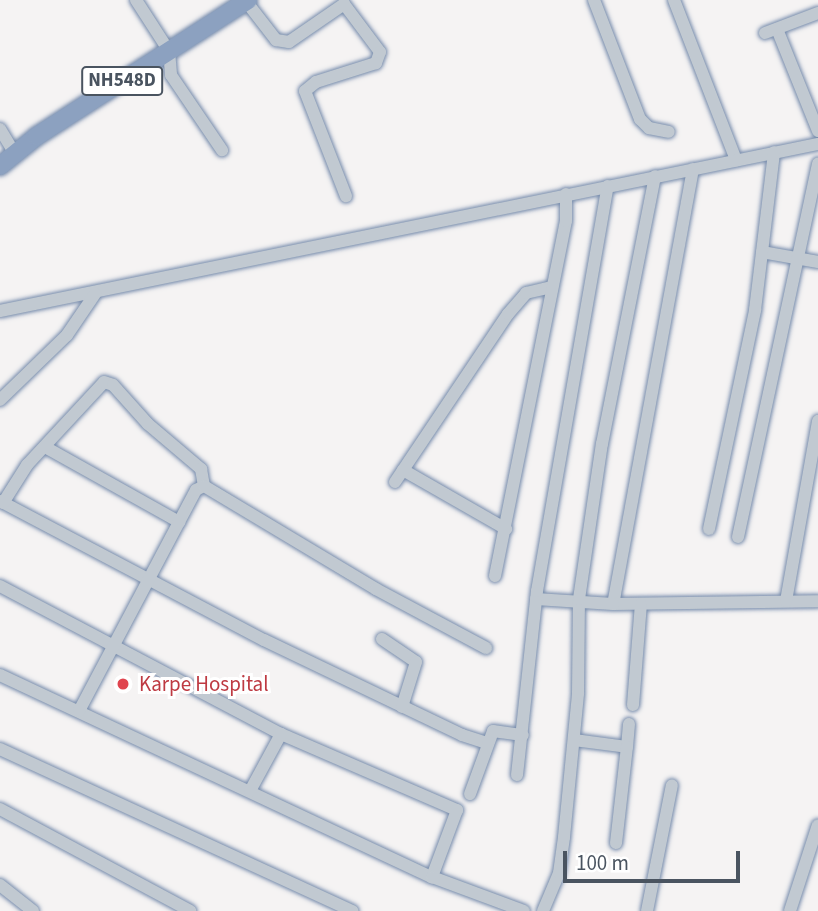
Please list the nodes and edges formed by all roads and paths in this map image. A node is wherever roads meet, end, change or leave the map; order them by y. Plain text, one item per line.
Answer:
1 (136, 0) edge
2 (246, 0) edge
3 (594, 0) edge
4 (674, 0) edge
5 (818, 13) edge
6 (169, 51) junction
7 (0, 129) edge
8 (818, 131) edge
9 (668, 132) dead end
10 (818, 144) edge
11 (222, 150) dead end
12 (775, 152) junction
13 (15, 154) junction
14 (736, 160) junction
15 (818, 163) edge
16 (0, 166) edge
17 (694, 169) junction
18 (655, 176) junction
19 (608, 186) junction
20 (566, 194) junction
21 (346, 196) dead end
22 (762, 252) junction
23 (796, 257) junction
24 (818, 262) edge
25 (552, 287) junction
26 (95, 294) junction
27 (0, 311) edge
28 (0, 400) edge
29 (818, 421) edge
30 (46, 447) junction
31 (404, 470) junction
32 (395, 482) dead end
33 (204, 486) junction
34 (1, 502) edge
35 (179, 522) junction
36 (506, 529) junction
37 (709, 529) dead end
38 (738, 537) dead end
39 (495, 576) dead end
40 (148, 578) junction
41 (0, 586) edge
42 (536, 598) junction
43 (579, 599) junction
44 (786, 601) junction
45 (818, 601) edge
46 (613, 604) junction
47 (641, 604) junction
48 (382, 639) dead end
49 (113, 646) junction
50 (486, 648) dead end
51 (2, 682) edge
52 (633, 705) dead end
53 (402, 707) junction
54 (79, 711) junction
55 (629, 724) dead end
56 (281, 734) junction
57 (523, 735) junction
58 (574, 740) junction
59 (487, 743) junction
60 (627, 747) junction
61 (0, 748) edge
62 (517, 775) dead end
63 (672, 785) dead end
64 (250, 791) junction
65 (470, 794) dead end
66 (0, 809) edge
67 (818, 825) edge
68 (616, 843) dead end
69 (432, 877) junction
70 (0, 884) edge
71 (33, 911) edge
72 (190, 911) edge
73 (354, 911) edge
74 (524, 911) edge
75 (543, 911) edge
76 (648, 911) edge
77 (790, 911) edge

1 - 6 street
2 - 6 highway, NH548D
2 - 21 street
3 - 9 street
4 - 14 street
5 - 8 street
6 - 11 street
6 - 13 highway, NH548D
7 - 13 street
10 - 12 street
12 - 14 street
12 - 22 street
13 - 16 highway, NH548D
14 - 17 street
15 - 23 street
17 - 18 street
17 - 46 street
18 - 19 street
18 - 43 street
19 - 20 street
19 - 42 street
20 - 25 street
20 - 26 street
22 - 23 street
22 - 37 street
23 - 24 street
23 - 38 street
25 - 31 street
25 - 36 street
26 - 27 street
26 - 28 street
29 - 44 street
30 - 33 street
30 - 34 street
30 - 35 street
31 - 32 street
31 - 36 street
33 - 35 street
33 - 50 street
34 - 40 street
35 - 40 street
36 - 39 street
40 - 49 street
40 - 53 street
41 - 49 street
42 - 43 street
42 - 57 street
43 - 46 street
43 - 58 street
44 - 45 street
44 - 47 street
46 - 47 street
47 - 52 street
48 - 53 street
49 - 54 street
49 - 56 street
51 - 54 street
53 - 59 street
54 - 64 street
55 - 60 street
56 - 64 street
56 - 69 street
57 - 59 street
57 - 62 street
58 - 60 street
58 - 75 street
59 - 65 street
60 - 68 street
61 - 73 street
63 - 76 street
64 - 69 street
66 - 72 street
67 - 77 street
69 - 74 street
70 - 71 street

